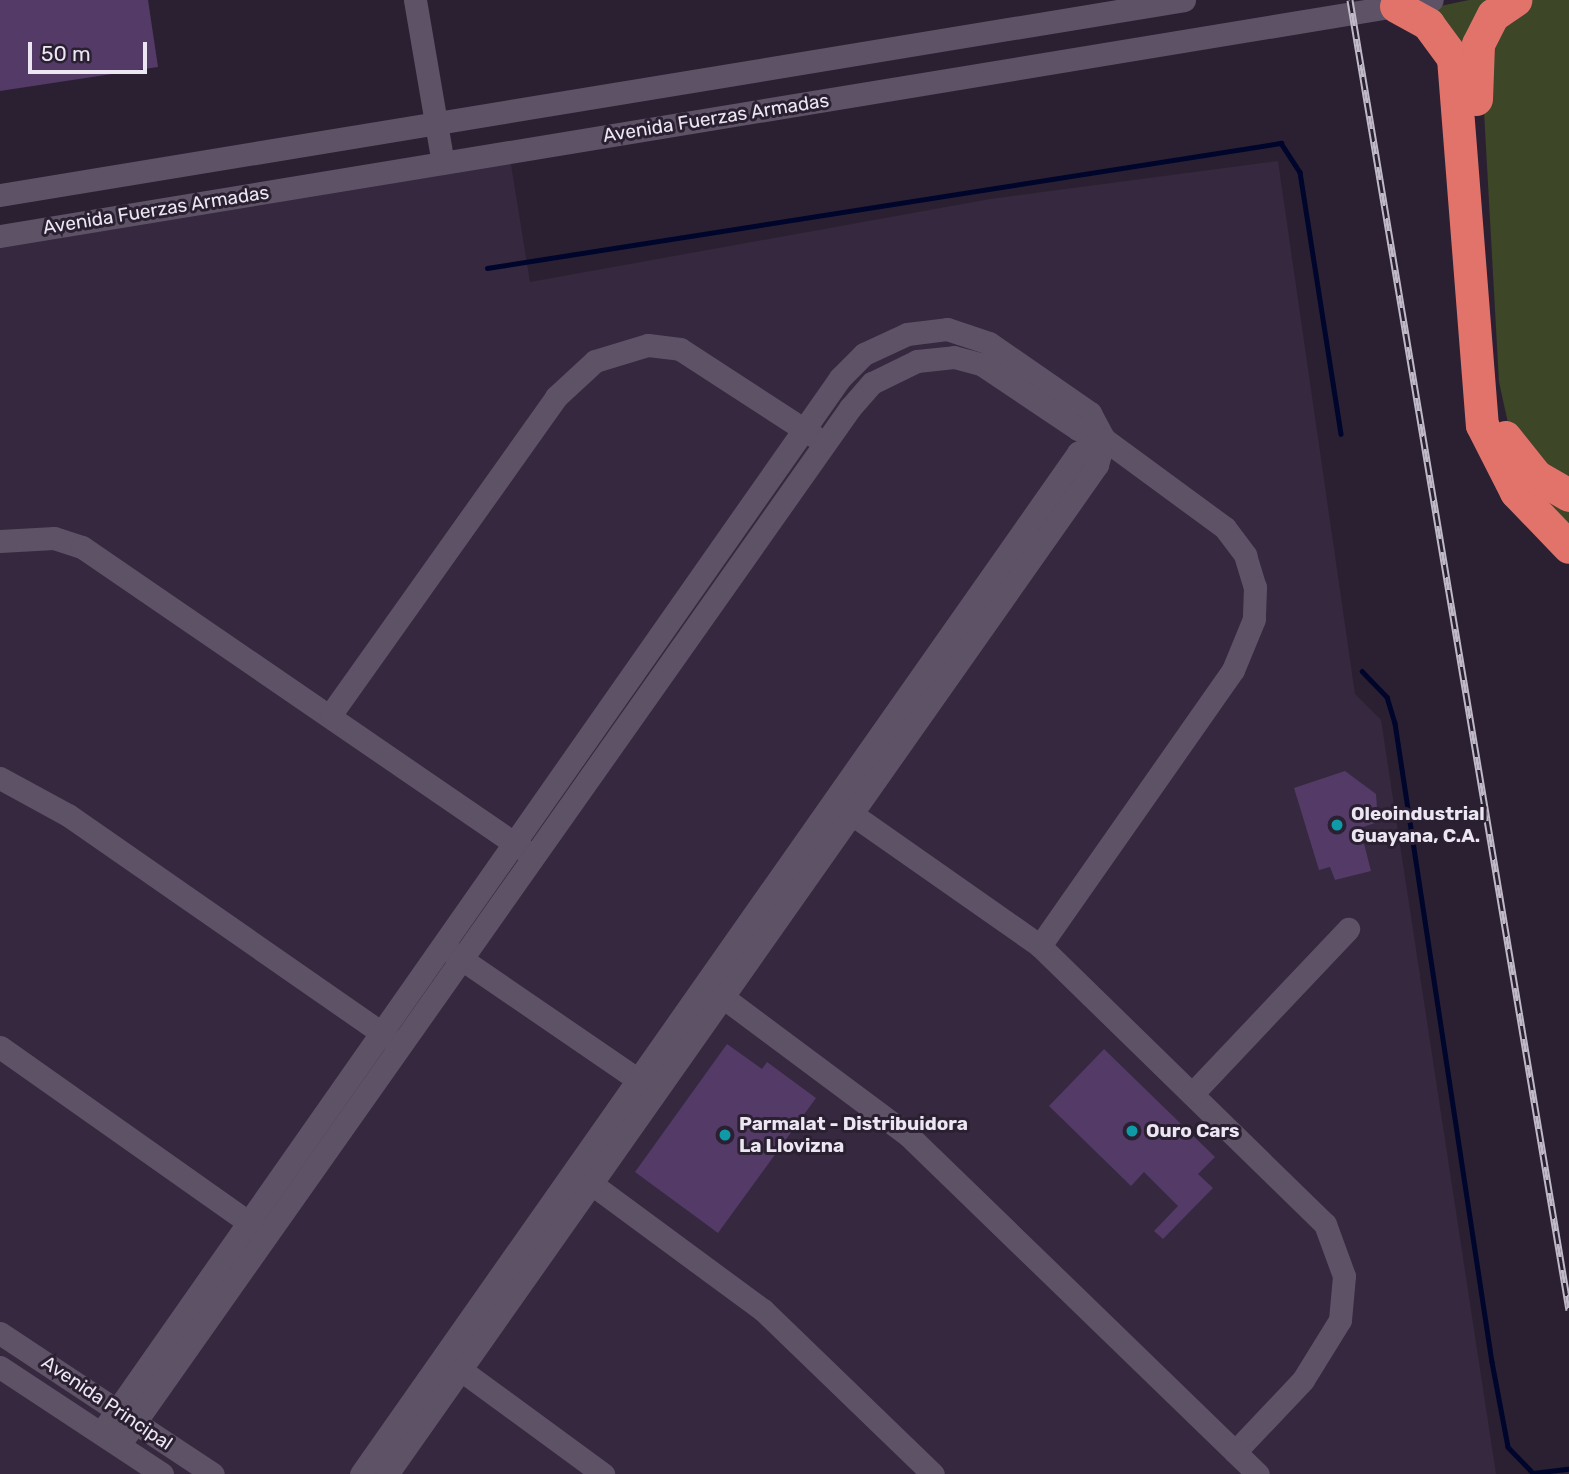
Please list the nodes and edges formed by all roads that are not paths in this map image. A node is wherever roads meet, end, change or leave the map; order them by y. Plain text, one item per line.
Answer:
1 (415, 0) edge
2 (1184, 0) edge
3 (1432, 0) edge
4 (1515, 0) edge
5 (1389, 7) junction
6 (436, 122) junction
7 (443, 163) junction
8 (0, 195) edge
9 (0, 236) edge
10 (1000, 361) junction
11 (802, 428) junction
12 (1104, 439) junction
13 (825, 444) junction
14 (1569, 495) edge
15 (0, 541) edge
16 (1569, 547) edge
17 (652, 651) junction
18 (671, 665) junction
19 (331, 713) junction
20 (0, 778) edge
21 (843, 807) junction
22 (513, 843) junction
23 (534, 856) junction
24 (1348, 929) dead end
25 (442, 945) junction
26 (1040, 946) junction
27 (461, 959) junction
28 (714, 990) junction
29 (390, 1039) junction
30 (0, 1048) edge
31 (647, 1086) junction
32 (1192, 1093) junction
33 (583, 1177) junction
34 (259, 1229) junction
35 (0, 1333) edge
36 (452, 1363) junction
37 (0, 1367) edge
38 (126, 1415) junction
39 (110, 1439) junction
40 (1234, 1452) junction
41 (162, 1474) edge
42 (213, 1474) edge
43 (361, 1474) edge
44 (387, 1474) edge
45 (603, 1474) edge
46 (933, 1474) edge
47 (1258, 1474) edge

1 - 6 street
2 - 6 street, Avenida Fuerzas Armadas
3 - 5 street, Avenida Fuerzas Armadas
4 - 14 highway
5 - 7 street, Avenida Fuerzas Armadas
5 - 16 highway
6 - 7 street
6 - 8 street, Avenida Fuerzas Armadas
7 - 9 street, Avenida Fuerzas Armadas
10 - 11 street
10 - 12 street
10 - 13 street
11 - 13 street
11 - 17 street
11 - 19 street
12 - 21 street
12 - 26 street
13 - 18 street
15 - 19 street
17 - 18 street
17 - 22 street
18 - 23 street
19 - 22 street
20 - 29 street
21 - 26 street
21 - 28 street
22 - 23 street
22 - 25 street
23 - 27 street
24 - 32 street
25 - 27 street
25 - 29 street
26 - 32 street
27 - 29 street
27 - 31 street
28 - 31 street
28 - 40 street
29 - 34 street
30 - 34 street
31 - 33 street
32 - 40 street
33 - 36 street
33 - 46 street
34 - 38 street
35 - 38 street, Avenida Principal
36 - 43 street
36 - 44 street
36 - 45 street
37 - 39 street, Avenida Principal
38 - 39 street
38 - 42 street, Avenida Principal
39 - 41 street, Avenida Principal
40 - 47 street

